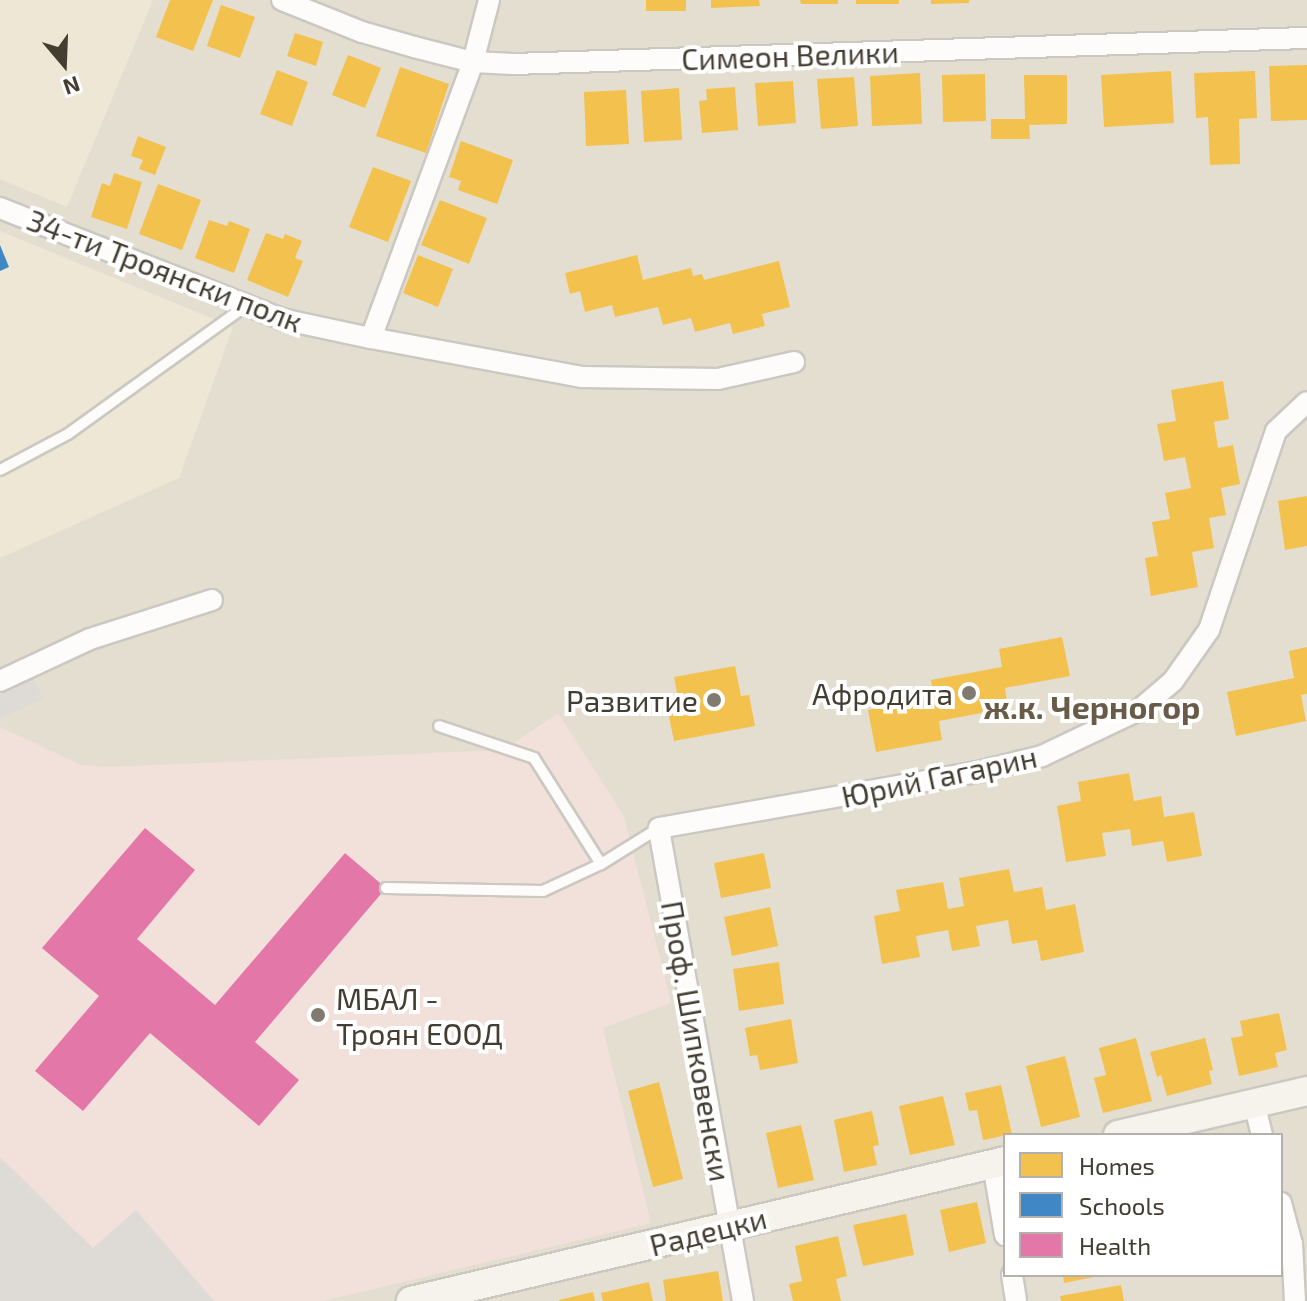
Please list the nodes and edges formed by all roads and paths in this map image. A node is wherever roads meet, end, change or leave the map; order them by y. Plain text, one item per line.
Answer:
1 (282, 0) edge
2 (489, 0) edge
3 (1307, 38) edge
4 (473, 62) junction
5 (0, 208) edge
6 (247, 305) junction
7 (371, 338) junction
8 (794, 362) dead end
9 (1307, 402) edge
10 (0, 470) edge
11 (212, 600) dead end
12 (0, 681) edge
13 (439, 726) dead end
14 (659, 828) junction
15 (601, 864) junction
16 (386, 888) dead end
17 (1307, 1091) edge
18 (1254, 1103) junction
19 (1126, 1133) edge
20 (1262, 1133) edge
21 (999, 1163) edge
22 (1283, 1210) edge
23 (1003, 1211) edge
24 (730, 1226) junction
25 (1012, 1277) edge
26 (411, 1301) edge
27 (743, 1301) edge
28 (1016, 1301) edge
29 (1295, 1301) edge

1 - 4 street, Симеон Велики
2 - 4 street
3 - 4 street, Симеон Велики
4 - 7 street
5 - 6 street, 34-ти Троянски полк
6 - 7 street, 34-ти Троянски полк
6 - 10 lane
7 - 8 street, 34-ти Троянски полк
9 - 14 street, Юрий Гагарин
11 - 12 street
13 - 15 lane
14 - 15 lane
14 - 24 street, Проф. Шипковенски
15 - 16 lane
17 - 18 street
18 - 19 street
18 - 20 street
21 - 23 street
21 - 24 street, Радецки
22 - 29 street
24 - 26 street, Радецки
24 - 27 street, Проф. Шипковенски
25 - 28 street

